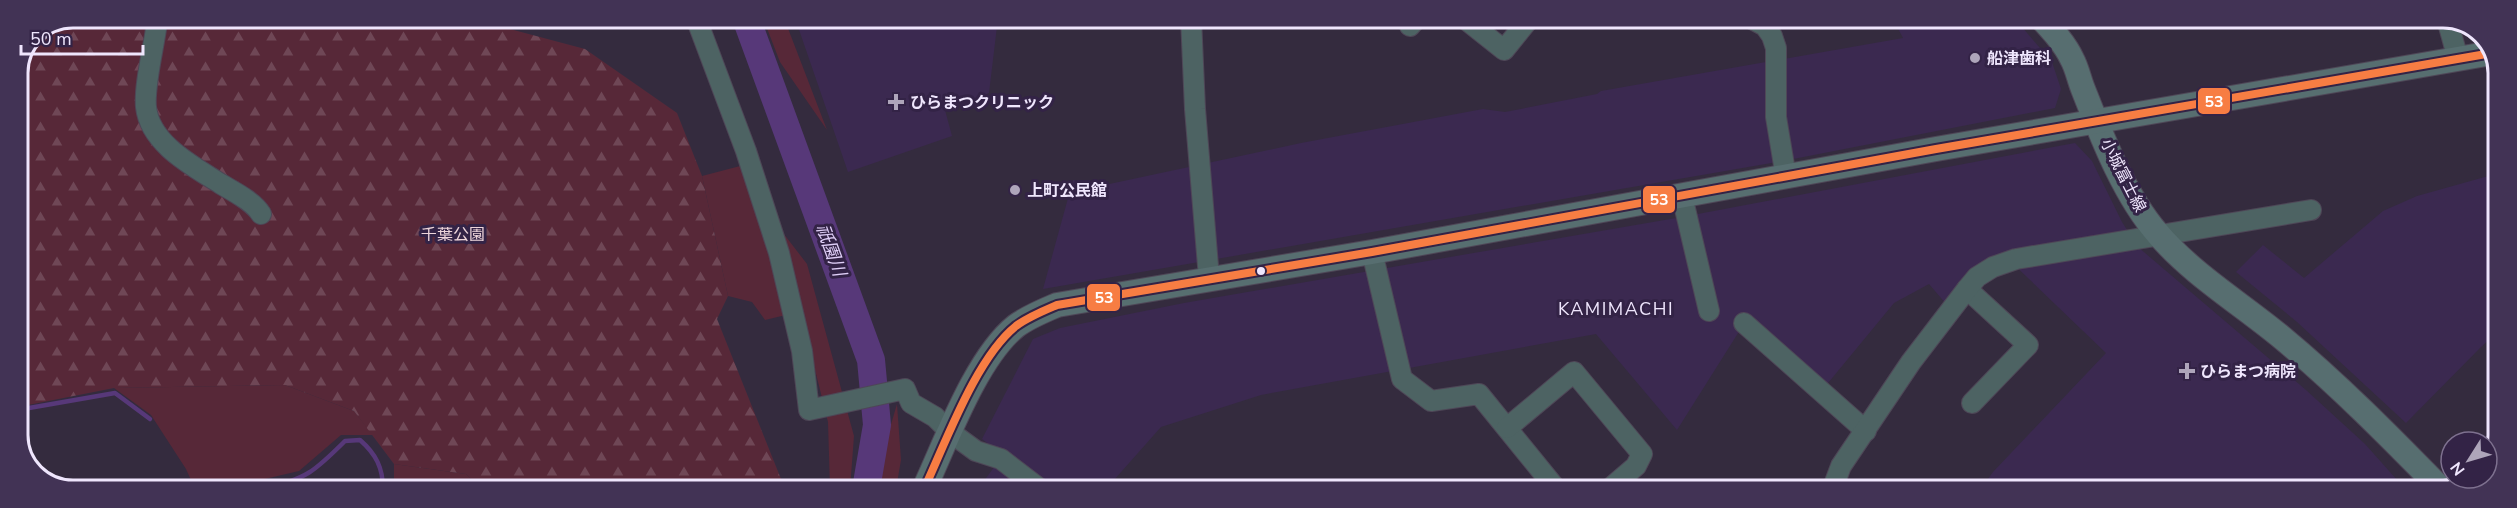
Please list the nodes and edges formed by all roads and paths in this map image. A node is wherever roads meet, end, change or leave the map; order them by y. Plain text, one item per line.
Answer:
1 (156, 29) edge
2 (700, 29) edge
3 (1191, 29) edge
4 (1478, 29) edge
5 (1521, 29) edge
6 (1767, 29) edge
7 (2051, 29) edge
8 (2450, 29) edge
9 (2484, 54) edge
10 (2458, 59) junction
11 (2097, 122) junction
12 (1786, 177) junction
13 (1682, 196) junction
14 (2311, 210) dead end
15 (261, 214) dead end
16 (2159, 235) junction
17 (1372, 252) junction
18 (1209, 278) junction
19 (1967, 289) junction
20 (1709, 311) dead end
21 (1743, 323) dead end
22 (1972, 403) dead end
23 (1507, 428) junction
24 (1866, 431) junction
25 (950, 432) junction
26 (928, 480) edge
27 (1028, 480) edge
28 (1549, 480) edge
29 (1620, 480) edge
30 (1835, 480) edge
31 (2432, 480) edge

1 - 15 street
2 - 25 street
3 - 18 street
4 - 5 street
6 - 12 street
7 - 11 main road
8 - 10 street
9 - 10 main road
10 - 11 main road
11 - 12 main road, 小城富士線
11 - 16 main road, 小城富士線
12 - 13 main road, 小城富士線
13 - 17 main road, 小城富士線
13 - 20 street
14 - 16 street
16 - 19 street
16 - 31 main road, 小城富士線
17 - 18 main road, 小城富士線
17 - 23 street
18 - 25 main road, 小城富士線
19 - 22 street
19 - 24 street
21 - 24 street
23 - 28 street
23 - 29 street
24 - 30 street
25 - 26 main road, 小城富士線
25 - 27 street

